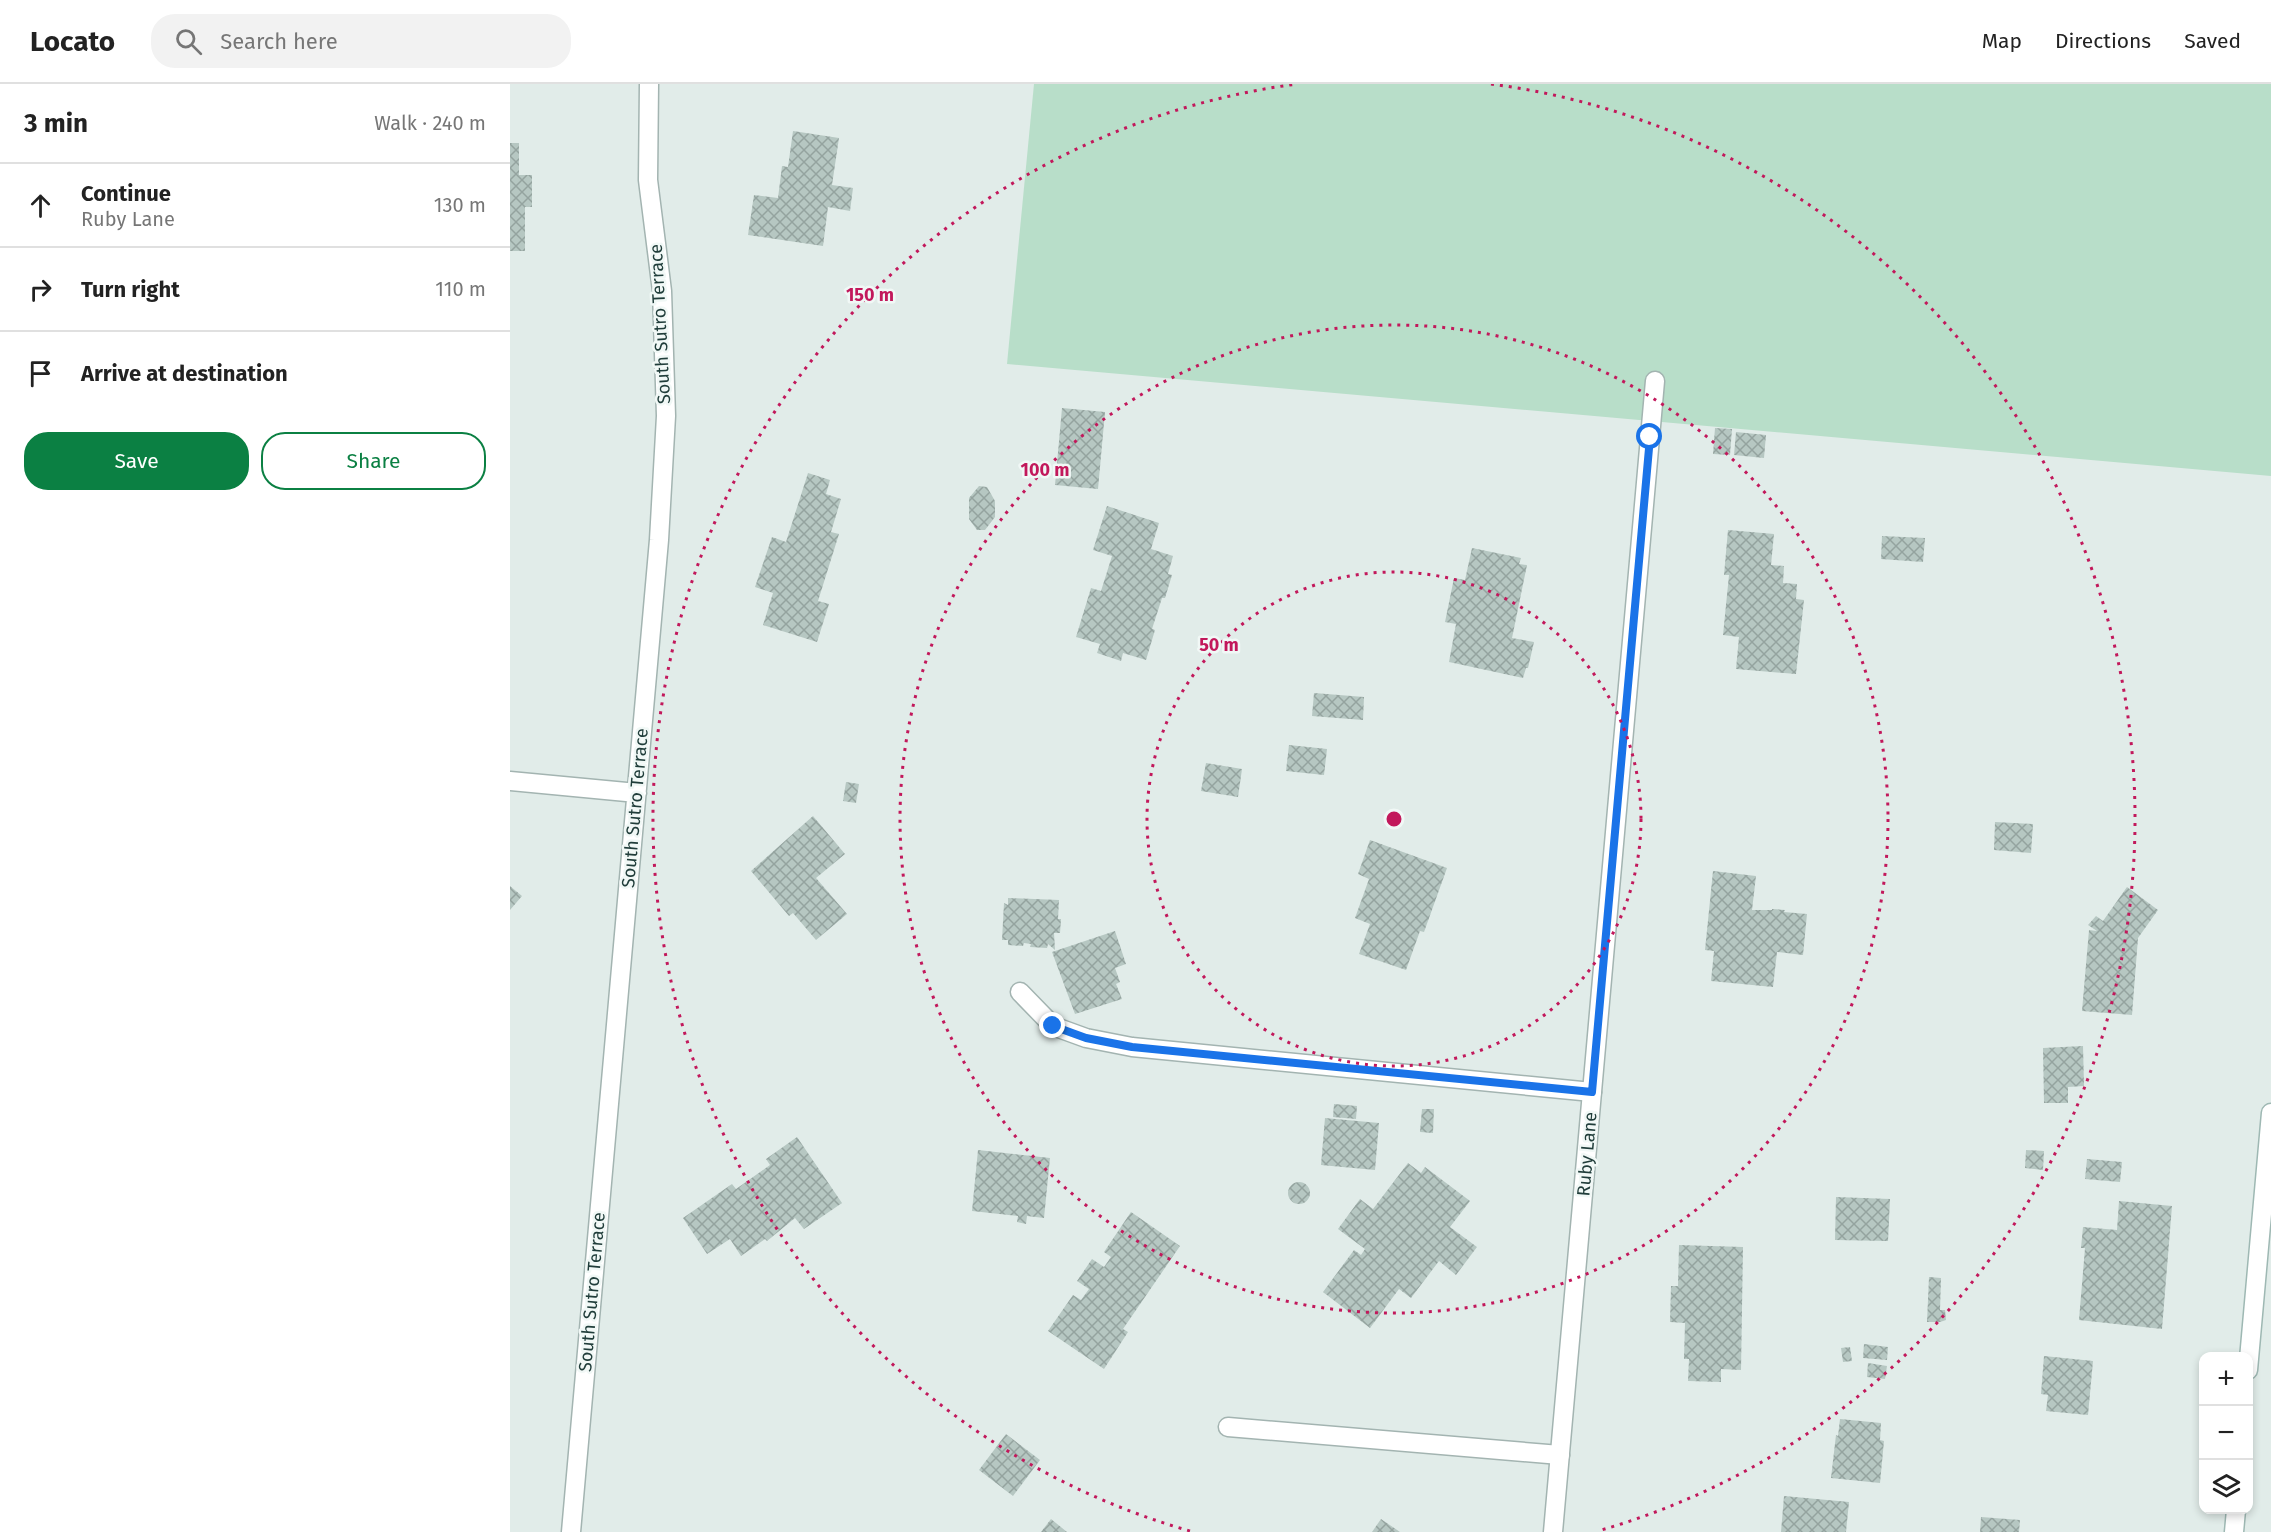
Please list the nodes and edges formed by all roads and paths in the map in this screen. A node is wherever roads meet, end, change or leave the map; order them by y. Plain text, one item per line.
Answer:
1 (649, 84) edge
2 (1655, 381) dead end
3 (510, 781) edge
4 (637, 793) junction
5 (1020, 992) dead end
6 (1592, 1092) junction
7 (2271, 1113) edge
8 (2250, 1352) edge
9 (1228, 1427) dead end
10 (1560, 1455) junction
11 (2236, 1514) edge
12 (571, 1532) edge
13 (1553, 1532) edge
14 (2234, 1532) edge

1 - 4 street, South Sutro Terrace
2 - 6 street, Ruby Lane
3 - 4 street
4 - 12 street, South Sutro Terrace
5 - 6 street
6 - 10 street, Ruby Lane
7 - 8 street
9 - 10 street
10 - 13 street, Ruby Lane
11 - 14 street

